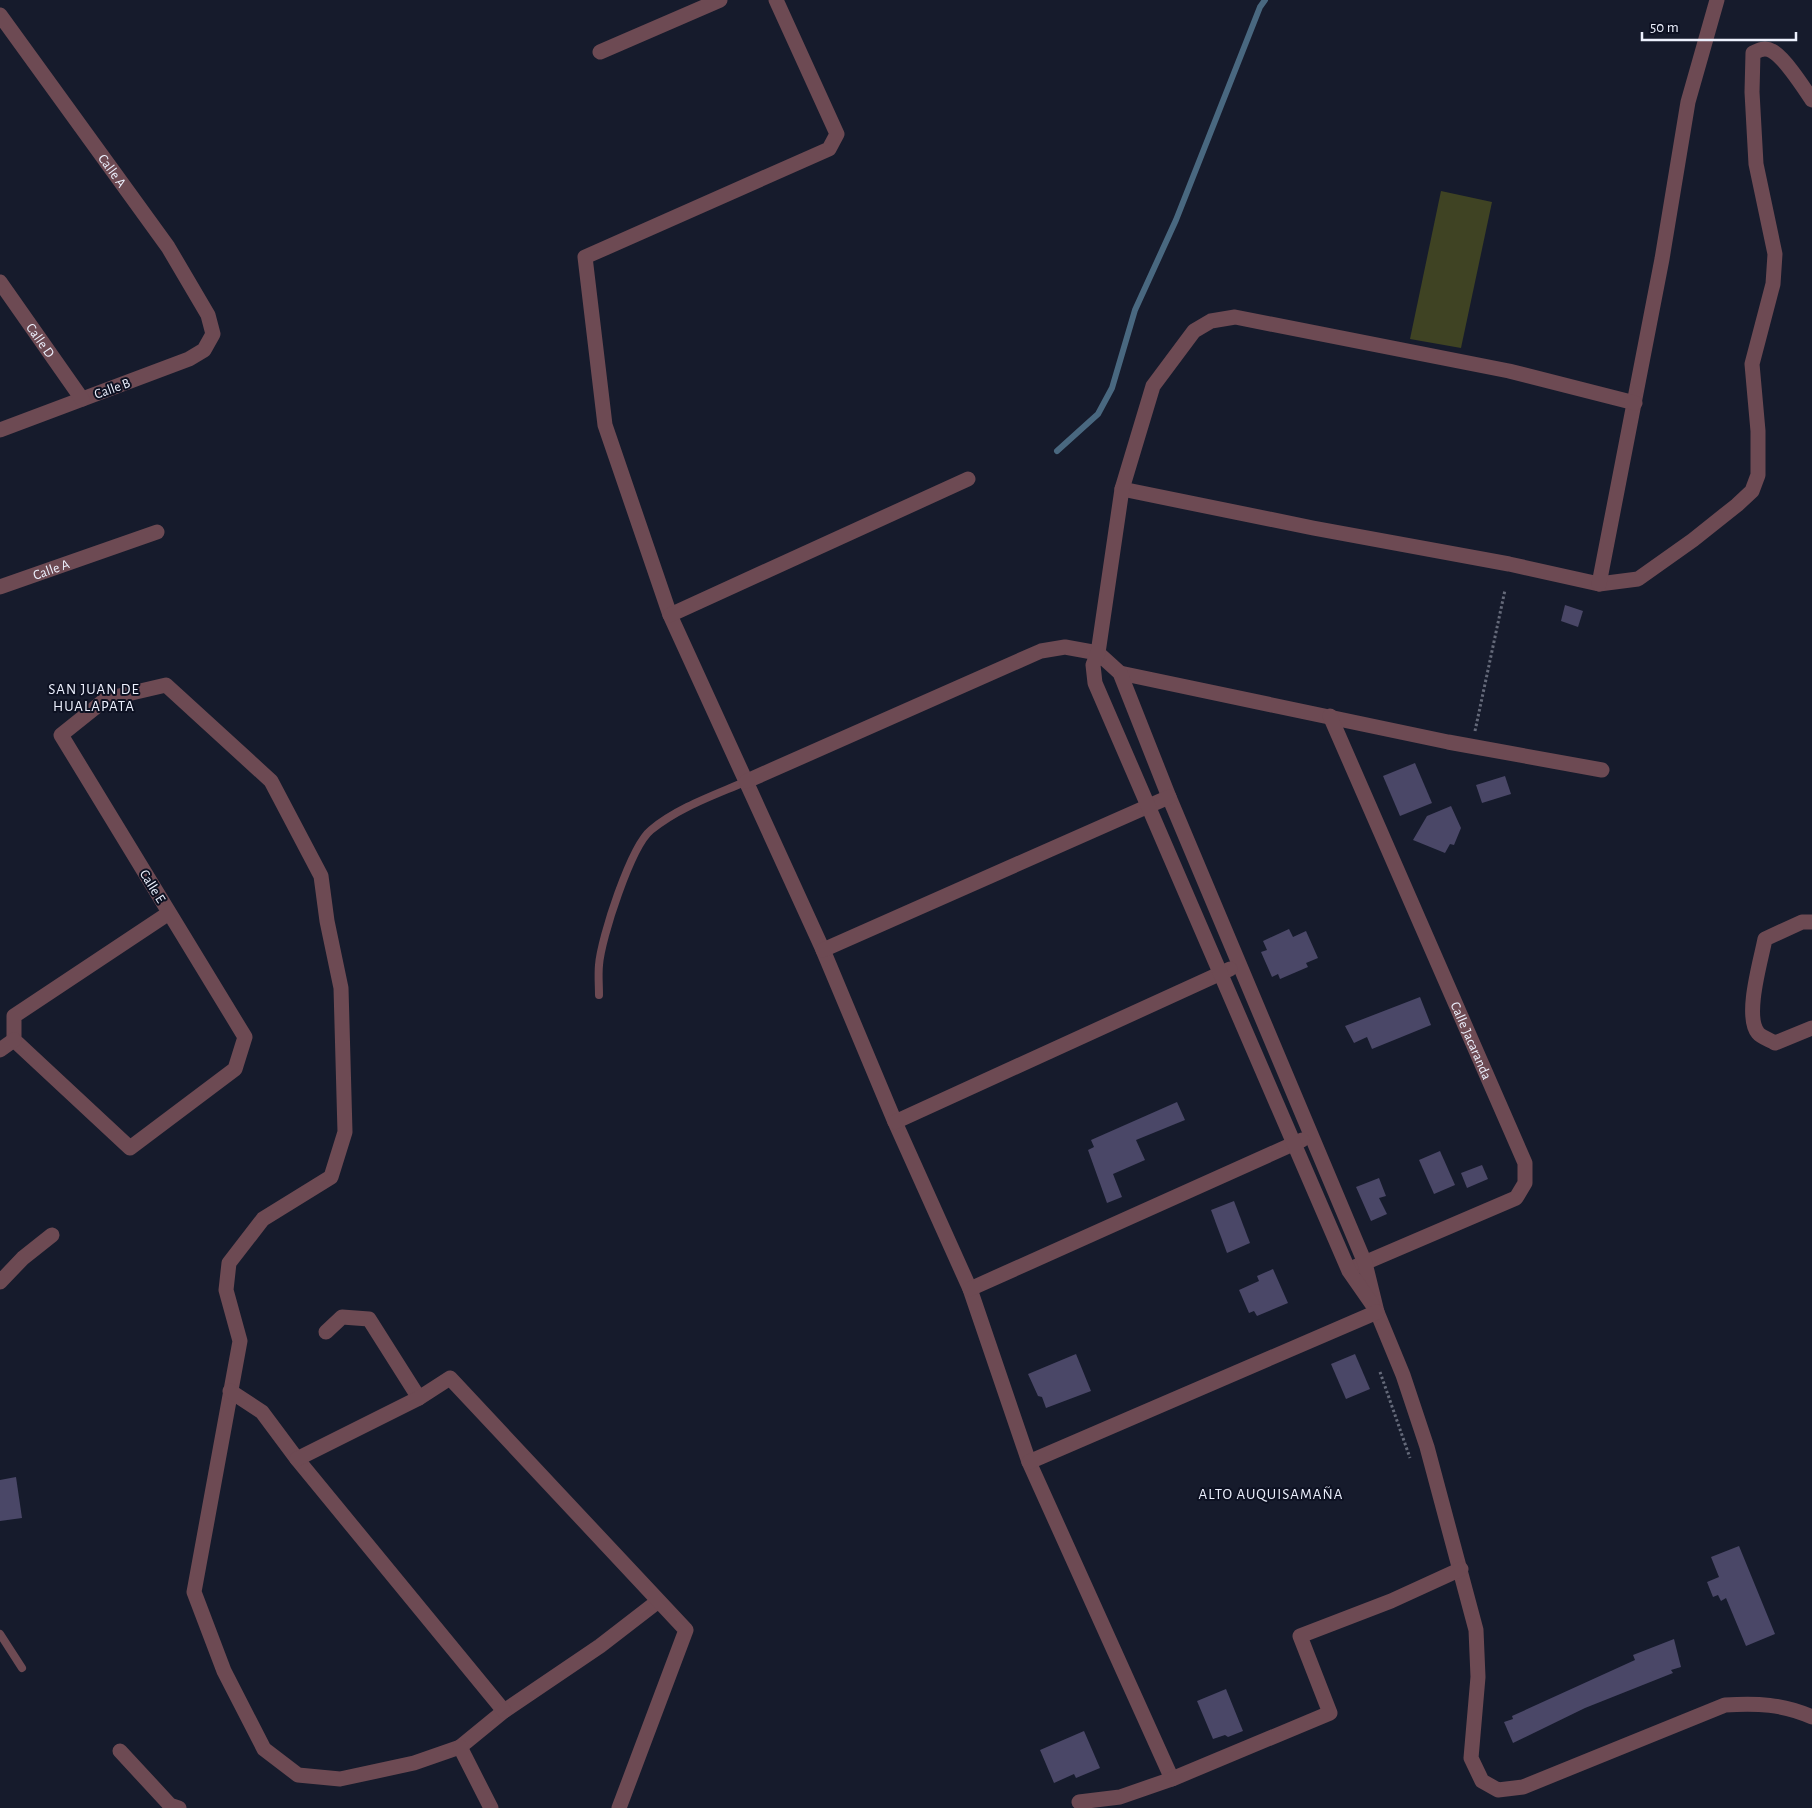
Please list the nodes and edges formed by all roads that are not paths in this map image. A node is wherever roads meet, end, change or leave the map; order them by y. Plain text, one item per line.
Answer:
1 (720, 0) edge
2 (776, 0) edge
3 (1717, 0) edge
4 (0, 15) edge
5 (600, 52) dead end
6 (1812, 100) edge
7 (0, 282) edge
8 (213, 334) joint
9 (82, 399) junction
10 (1635, 402) junction
11 (0, 430) edge
12 (968, 479) dead end
13 (1122, 489) junction
14 (158, 532) dead end
15 (1598, 584) junction
16 (0, 587) edge
17 (670, 615) junction
18 (1098, 653) junction
19 (1120, 673) junction
20 (1330, 716) junction
21 (1602, 770) dead end
22 (747, 781) junction
23 (1169, 797) junction
24 (1148, 808) junction
25 (169, 913) junction
26 (1812, 922) edge
27 (823, 950) junction
28 (1240, 964) junction
29 (1221, 974) junction
30 (599, 996) dead end
31 (1812, 1028) edge
32 (14, 1040) junction
33 (0, 1050) edge
34 (895, 1122) junction
35 (1313, 1136) junction
36 (1293, 1144) junction
37 (52, 1235) dead end
38 (1365, 1263) junction
39 (1348, 1270) junction
40 (0, 1282) edge
41 (970, 1289) junction
42 (1377, 1312) junction
43 (326, 1332) dead end
44 (230, 1391) junction
45 (419, 1398) junction
46 (297, 1459) junction
47 (1029, 1462) junction
48 (1461, 1569) junction
49 (657, 1602) junction
50 (0, 1634) edge
51 (22, 1668) dead end
52 (504, 1711) junction
53 (1812, 1717) edge
54 (460, 1748) junction
55 (120, 1751) dead end
56 (1172, 1779) junction
57 (1079, 1802) dead end
58 (180, 1808) edge
59 (491, 1808) edge
60 (618, 1808) edge

1 - 5 street
2 - 17 street
3 - 10 street
4 - 8 street, Calle A
6 - 15 street
7 - 9 street, Calle D
8 - 9 street, Calle B
9 - 11 street, Calle B
10 - 13 street
10 - 15 street
12 - 17 street
13 - 15 street
13 - 18 street
14 - 16 street, Calle A
17 - 22 street
18 - 19 street
18 - 22 street
18 - 24 street
19 - 20 street
19 - 23 street
20 - 21 street
20 - 38 street, Calle Jacaranda
22 - 27 street
22 - 30 lane
23 - 24 street
23 - 28 street
24 - 27 street
24 - 29 street
25 - 32 street
25 - 32 street, Calle E
25 - 44 street, Calle E
26 - 31 street
27 - 34 street
28 - 29 street
28 - 35 street
29 - 34 street
29 - 36 street
32 - 33 street
34 - 41 street
35 - 36 street
35 - 38 street
36 - 39 street
36 - 41 street
37 - 40 street
38 - 39 street, Calle Jacaranda
38 - 42 street
39 - 42 street
41 - 47 street
42 - 47 street
42 - 48 street
43 - 45 street
44 - 46 street
44 - 54 street
45 - 46 street
45 - 49 street
46 - 52 street
47 - 56 street
48 - 53 street
48 - 56 street
49 - 52 street
49 - 60 street
50 - 51 lane
52 - 54 street
54 - 59 street
55 - 58 street
56 - 57 street

